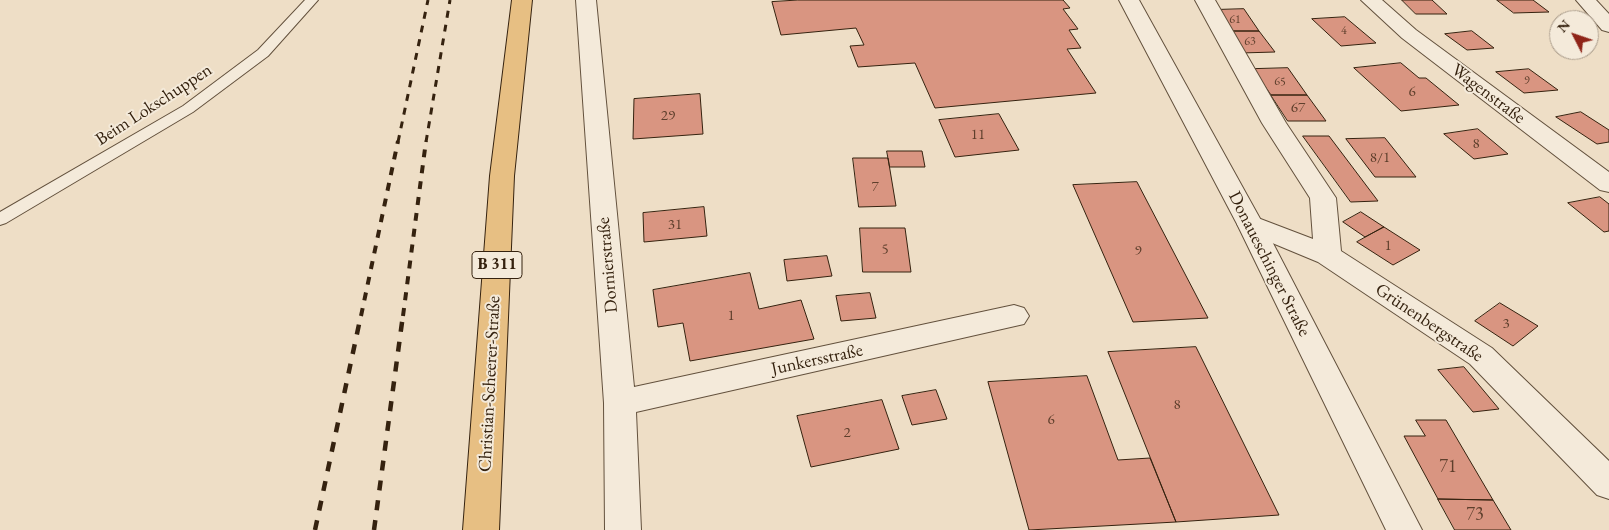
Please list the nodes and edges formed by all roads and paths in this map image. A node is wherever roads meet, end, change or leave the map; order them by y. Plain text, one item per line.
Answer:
1 (312, 0) edge
2 (522, 0) edge
3 (586, 0) edge
4 (1129, 0) edge
5 (1205, 0) edge
6 (1371, 0) edge
7 (1586, 0) edge
8 (1609, 26) edge
9 (1609, 184) edge
10 (0, 219) edge
11 (1250, 224) junction
12 (1328, 255) junction
13 (1014, 316) dead end
14 (620, 403) junction
15 (1609, 484) edge
16 (481, 530) edge
17 (623, 530) edge
18 (1404, 530) edge

1 - 10 lane, Beim Lokschuppen
2 - 16 main road, Christian-Scheerer-Straße / B 311
3 - 14 street, Dornierstraße
4 - 11 street, Donaueschinger Straße
5 - 12 street
6 - 9 street, Wagenstraße
7 - 8 street
11 - 12 street, Grünenbergstraße
11 - 18 street, Donaueschinger Straße
12 - 15 street, Grünenbergstraße
13 - 14 street, Junkersstraße
14 - 17 street, Dornierstraße

